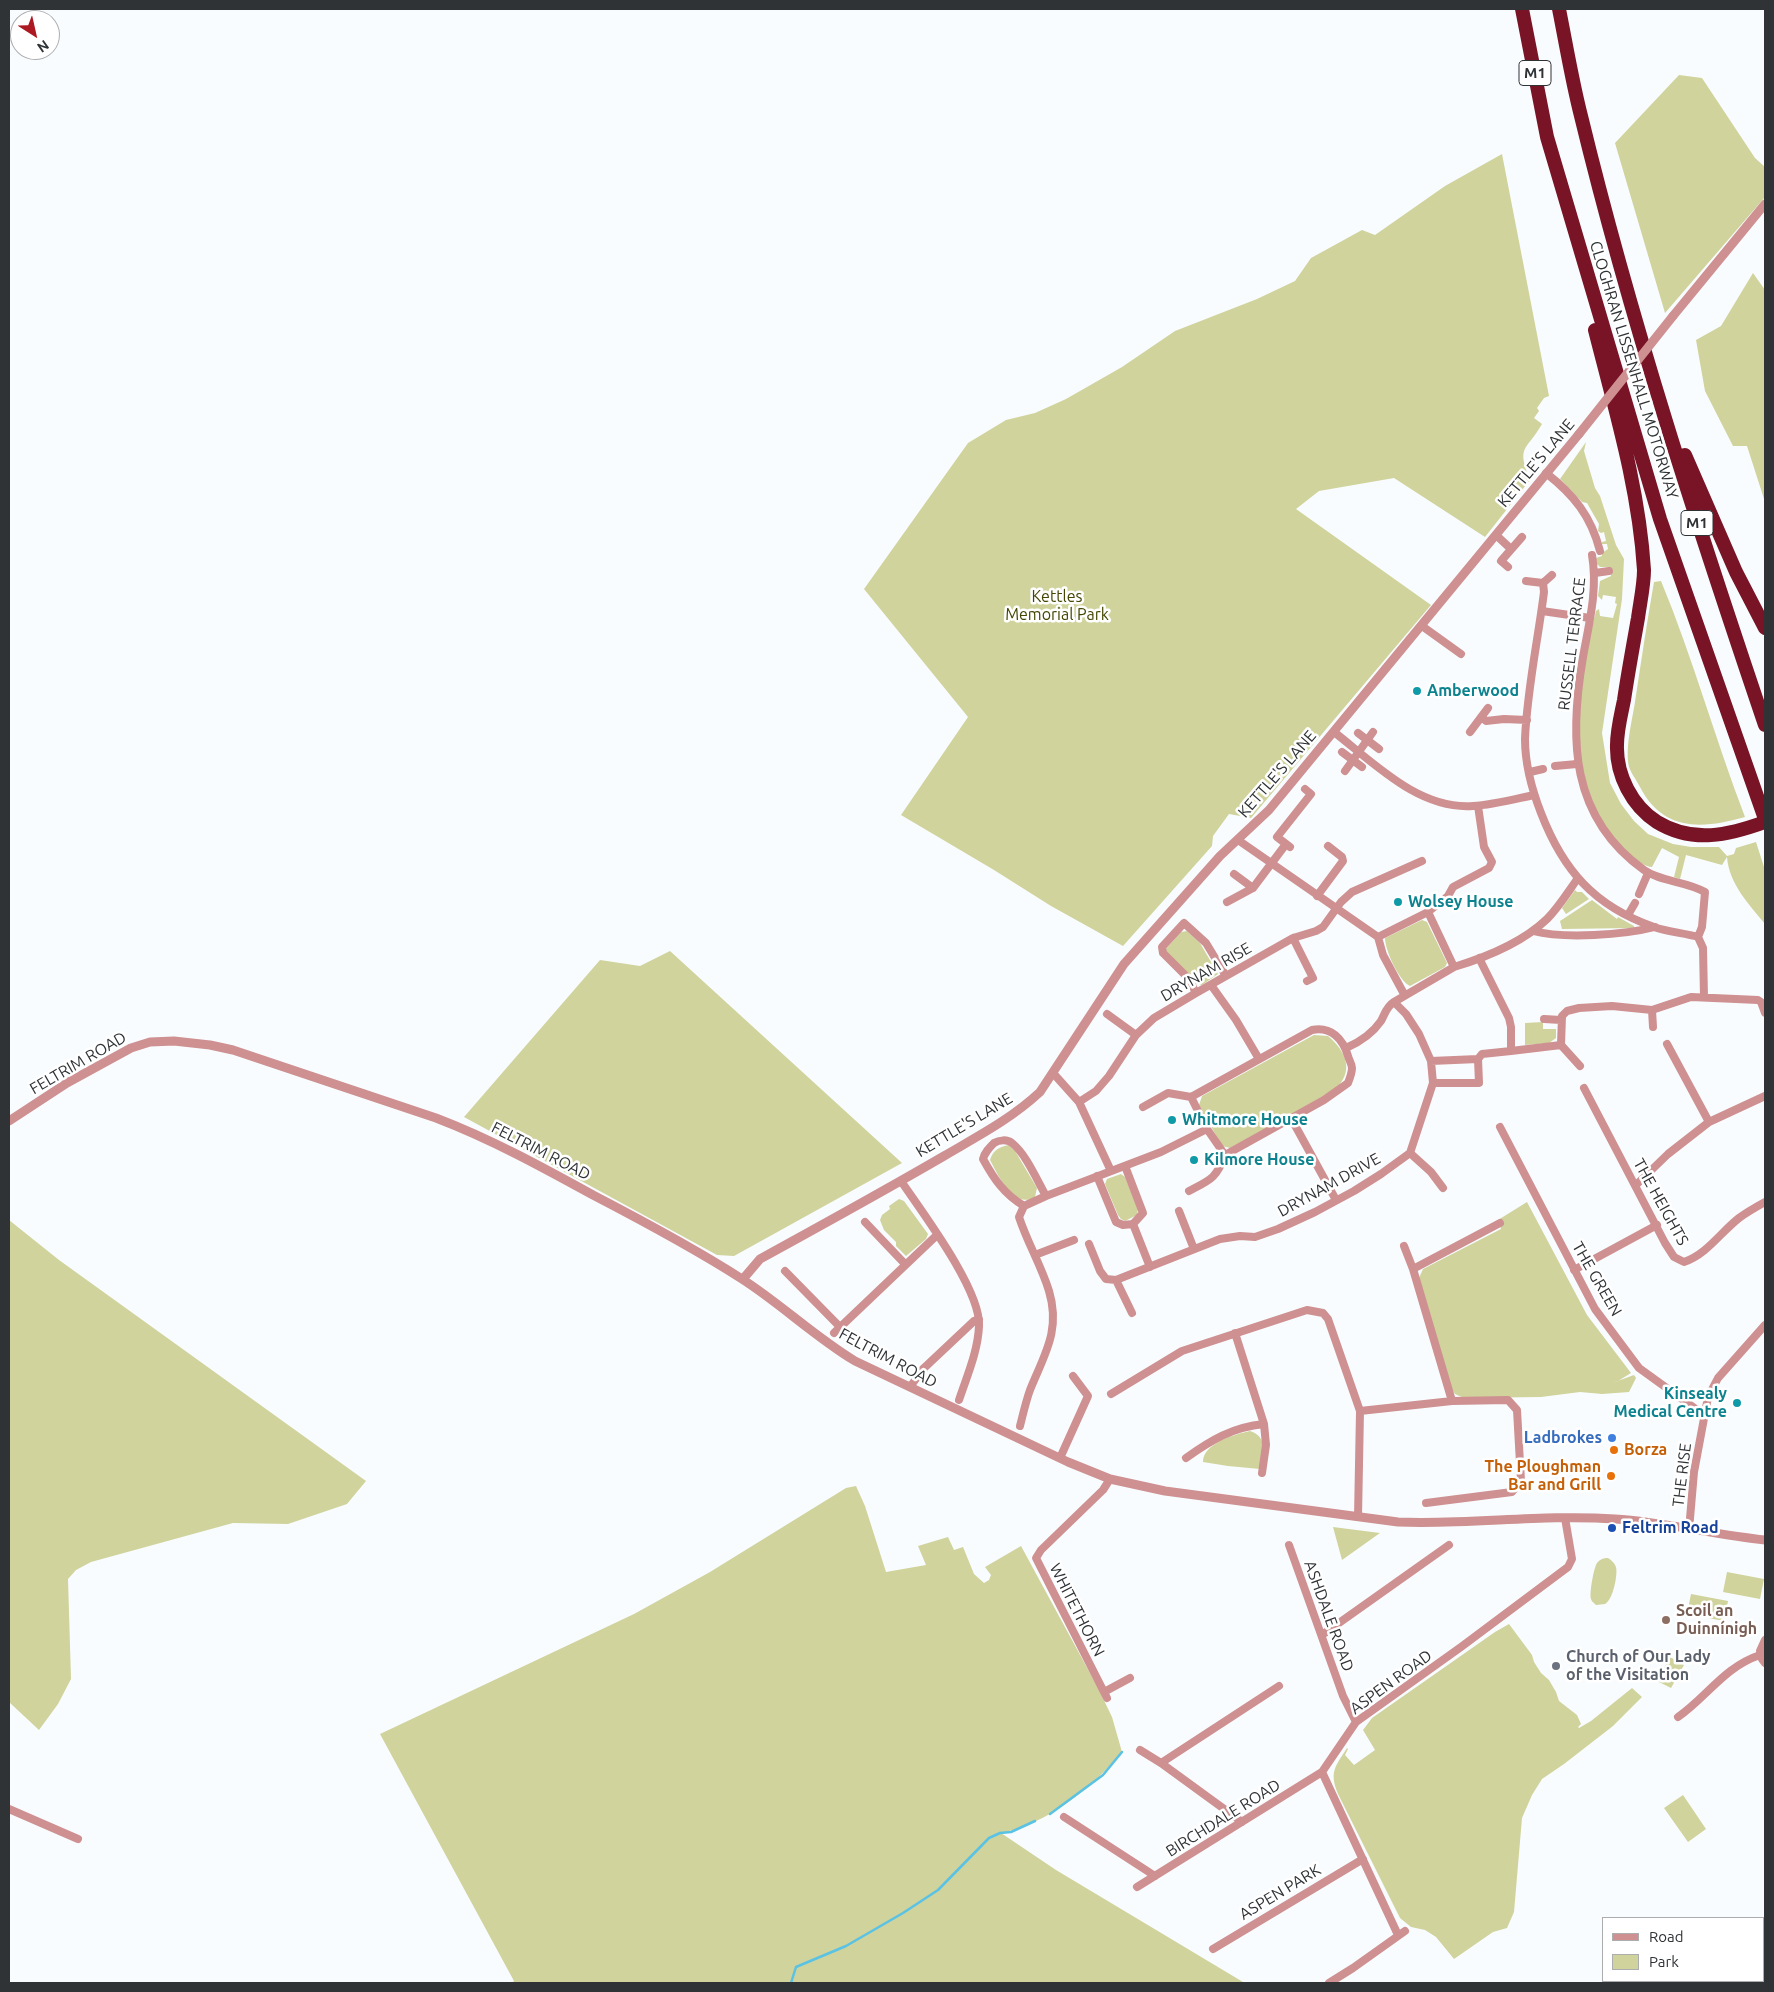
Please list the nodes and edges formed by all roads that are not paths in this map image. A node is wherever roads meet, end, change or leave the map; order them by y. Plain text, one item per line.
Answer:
1 (1522, 9) edge
2 (1559, 9) edge
3 (1547, 137) junction
4 (1765, 204) edge
5 (1635, 318) junction
6 (1546, 473) junction
7 (1496, 535) junction
8 (1522, 537) dead end
9 (1511, 549) junction
10 (1600, 551) dead end
11 (1592, 555) dead end
12 (1508, 567) dead end
13 (1609, 571) dead end
14 (1595, 573) junction
15 (1552, 575) dead end
16 (1526, 581) dead end
17 (1543, 583) junction
18 (1542, 610) junction
19 (1590, 618) junction
20 (1422, 626) junction
21 (1765, 628) edge
22 (1460, 654) dead end
23 (1488, 708) dead end
24 (1481, 717) junction
25 (1527, 720) junction
26 (1765, 725) edge
27 (1334, 732) junction
28 (1373, 732) dead end
29 (1470, 732) dead end
30 (1358, 733) dead end
31 (1368, 740) junction
32 (1379, 749) dead end
33 (1342, 752) dead end
34 (1359, 752) junction
35 (1352, 760) junction
36 (1577, 764) junction
37 (1555, 766) dead end
38 (1362, 767) dead end
39 (1543, 769) dead end
40 (1345, 771) dead end
41 (1530, 772) junction
42 (1305, 789) dead end
43 (1534, 795) junction
44 (1478, 806) junction
45 (1765, 820) edge
46 (1238, 840) junction
47 (1328, 846) dead end
48 (1422, 861) dead end
49 (1270, 864) junction
50 (1648, 873) junction
51 (1234, 874) dead end
52 (1578, 878) junction
53 (1252, 888) junction
54 (1639, 894) dead end
55 (1317, 896) junction
56 (1227, 902) dead end
57 (1635, 903) dead end
58 (1337, 910) junction
59 (1428, 912) junction
60 (1628, 916) junction
61 (1655, 927) junction
62 (1533, 931) junction
63 (1695, 936) junction
64 (1378, 937) junction
65 (1293, 938) junction
66 (1479, 958) junction
67 (1454, 967) junction
68 (1226, 976) junction
69 (1307, 981) dead end
70 (1211, 985) junction
71 (1196, 992) junction
72 (1404, 994) junction
73 (1704, 997) junction
74 (1394, 1002) junction
75 (1652, 1010) junction
76 (1106, 1014) dead end
77 (1765, 1014) edge
78 (1544, 1019) dead end
79 (1562, 1020) junction
80 (1653, 1027) dead end
81 (1136, 1035) junction
82 (1667, 1044) dead end
83 (1561, 1045) junction
84 (1346, 1048) junction
85 (1511, 1051) junction
86 (1259, 1059) junction
87 (1478, 1059) junction
88 (1431, 1062) junction
89 (1580, 1066) dead end
90 (1052, 1073) junction
91 (1433, 1083) junction
92 (1584, 1088) dead end
93 (1765, 1096) edge
94 (1191, 1097) junction
95 (1079, 1102) junction
96 (1143, 1107) dead end
97 (1291, 1118) junction
98 (9, 1121) edge
99 (1709, 1122) junction
100 (1500, 1127) dead end
101 (1207, 1129) junction
102 (1410, 1153) junction
103 (1225, 1155) junction
104 (1125, 1166) junction
105 (1111, 1171) junction
106 (1097, 1176) junction
107 (901, 1181) junction
108 (1636, 1185) junction
109 (1443, 1188) dead end
110 (1189, 1191) dead end
111 (1046, 1196) junction
112 (1336, 1200) junction
113 (1765, 1202) edge
114 (1024, 1206) junction
115 (1179, 1211) dead end
116 (865, 1222) dead end
117 (1133, 1224) junction
118 (1500, 1224) dead end
119 (1657, 1225) junction
120 (937, 1235) junction
121 (1074, 1240) dead end
122 (1089, 1244) dead end
123 (1404, 1246) dead end
124 (1194, 1249) junction
125 (1035, 1255) junction
126 (905, 1264) junction
127 (1150, 1267) junction
128 (1413, 1269) junction
129 (1574, 1270) junction
130 (785, 1271) dead end
131 (743, 1279) junction
132 (1116, 1280) junction
133 (1132, 1313) dead end
134 (979, 1320) junction
135 (1765, 1325) edge
136 (840, 1327) junction
137 (834, 1333) dead end
138 (1235, 1333) junction
139 (1073, 1376) dead end
140 (910, 1388) junction
141 (1111, 1394) dead end
142 (959, 1400) dead end
143 (1452, 1401) junction
144 (1360, 1411) junction
145 (1704, 1415) junction
146 (1264, 1424) junction
147 (1020, 1426) dead end
148 (1060, 1458) junction
149 (1186, 1458) dead end
150 (1262, 1473) dead end
151 (1110, 1479) junction
152 (1426, 1503) dead end
153 (1358, 1517) junction
154 (1565, 1518) junction
155 (1689, 1530) junction
156 (1765, 1540) edge
157 (1448, 1544) dead end
158 (1290, 1545) dead end
159 (1322, 1635) junction
160 (1765, 1640) edge
161 (1760, 1655) junction
162 (1765, 1662) edge
163 (1130, 1678) dead end
164 (1279, 1686) dead end
165 (1678, 1718) dead end
166 (1356, 1722) junction
167 (1140, 1750) dead end
168 (1161, 1764) junction
169 (1322, 1772) junction
170 (9, 1810) edge
171 (1064, 1817) dead end
172 (1242, 1822) junction
173 (78, 1839) dead end
174 (1363, 1858) junction
175 (1155, 1876) junction
176 (1137, 1887) dead end
177 (1213, 1950) dead end
178 (1329, 1983) edge

1 - 3 highway, CLOGHRAN LISSENHALL MOTORWAY / M1
2 - 5 highway, CLOGHRAN LISSENHALL MOTORWAY / M1
3 - 45 highway, CLOGHRAN LISSENHALL MOTORWAY / M1
3 - 45 highway
4 - 6 street, KETTLE'S LANE, bridge
5 - 21 highway
5 - 26 highway, CLOGHRAN LISSENHALL MOTORWAY / M1
6 - 7 street, KETTLE'S LANE
6 - 10 street
7 - 9 street
7 - 20 street, KETTLE'S LANE
8 - 9 street
9 - 12 street
11 - 14 street, RUSSELL TERRACE
13 - 14 street
14 - 19 street, RUSSELL TERRACE
15 - 17 street
16 - 17 street
17 - 18 street
18 - 19 street
18 - 25 street
19 - 36 street, RUSSELL TERRACE
20 - 22 street
20 - 27 street, KETTLE'S LANE
23 - 24 street
24 - 25 street
24 - 29 street
25 - 41 street
27 - 34 street
27 - 46 street, KETTLE'S LANE
28 - 31 street
30 - 31 street
31 - 32 street
31 - 34 street
33 - 35 street
34 - 35 street
34 - 44 street
35 - 38 street
35 - 40 street
36 - 37 street
36 - 50 street, RUSSELL TERRACE
39 - 41 street
41 - 43 street
42 - 49 street
43 - 44 street
43 - 52 street
44 - 59 street
46 - 49 street
46 - 90 street, KETTLE'S LANE
47 - 55 street
48 - 58 street
49 - 53 street
49 - 55 street
50 - 54 street
50 - 63 street, RUSSELL TERRACE
51 - 53 street
52 - 60 street
52 - 62 street
53 - 56 street
55 - 58 street
57 - 60 street
58 - 64 street
58 - 65 street, DRYNAM RISE
59 - 64 street
59 - 67 street
60 - 61 street
61 - 62 street
61 - 63 street
62 - 66 street
63 - 73 street
64 - 72 street
65 - 68 street, DRYNAM RISE
65 - 69 street
66 - 67 street
66 - 85 street
67 - 72 street
68 - 70 street, DRYNAM RISE
68 - 71 street
70 - 71 street, DRYNAM RISE
70 - 86 street
71 - 81 street, DRYNAM RISE
72 - 74 street
73 - 75 street
73 - 77 street
74 - 84 street
74 - 88 street
75 - 79 street
75 - 80 street
76 - 81 street
78 - 79 street
79 - 83 street
81 - 95 street, DRYNAM RISE
82 - 99 street
83 - 85 street
83 - 89 street
84 - 86 street
84 - 97 street
85 - 87 street
86 - 94 street
87 - 88 street
87 - 91 street
88 - 91 street
90 - 95 street
90 - 107 street, KETTLE'S LANE
91 - 102 street
92 - 108 street, THE HEIGHTS
93 - 99 street
94 - 96 street
94 - 101 street
95 - 105 street
97 - 103 street
97 - 112 street
98 - 131 street, FELTRIM ROAD
99 - 108 street
100 - 129 street, THE GREEN
101 - 103 street
101 - 104 street
102 - 109 street
102 - 112 street, DRYNAM DRIVE
103 - 110 street
104 - 105 street
104 - 117 street
105 - 106 street
106 - 111 street
106 - 117 street
107 - 120 street
107 - 131 street, KETTLE'S LANE
108 - 119 street, THE HEIGHTS
111 - 114 street
111 - 114 street
112 - 124 street, DRYNAM DRIVE
113 - 119 street, THE HEIGHTS
114 - 125 street
115 - 124 street
116 - 126 street
117 - 127 street
118 - 128 street
119 - 129 street
120 - 126 street
120 - 134 street
121 - 125 street
122 - 132 street
123 - 128 street
124 - 127 street, DRYNAM DRIVE
125 - 147 street
126 - 136 street
127 - 132 street, DRYNAM DRIVE
128 - 143 street
129 - 145 street, THE GREEN
130 - 136 street
131 - 140 street, FELTRIM ROAD
132 - 133 street
134 - 140 street
134 - 142 street
135 - 145 street, THE RISE
136 - 137 street
138 - 141 street
138 - 144 street
138 - 146 street
139 - 148 street
140 - 148 street, FELTRIM ROAD
143 - 144 street
143 - 152 street
144 - 153 street
145 - 155 street, THE RISE
146 - 149 street
146 - 150 street
148 - 151 street, FELTRIM ROAD
151 - 153 street, FELTRIM ROAD
151 - 163 street, WHITETHORN
153 - 154 street, FELTRIM ROAD
154 - 155 street, FELTRIM ROAD
154 - 166 street, ASPEN ROAD
155 - 156 street, FELTRIM ROAD
157 - 159 street
158 - 159 street, ASHDALE ROAD
159 - 166 street, ASHDALE ROAD
160 - 161 street
161 - 162 street
161 - 165 street
164 - 168 street
166 - 169 street, ASPEN ROAD
167 - 168 street
168 - 172 street
169 - 172 street, BIRCHDALE ROAD
169 - 174 street
170 - 173 street
171 - 175 street
172 - 175 street, BIRCHDALE ROAD
174 - 177 street, ASPEN PARK
174 - 178 street
175 - 176 street, BIRCHDALE ROAD

